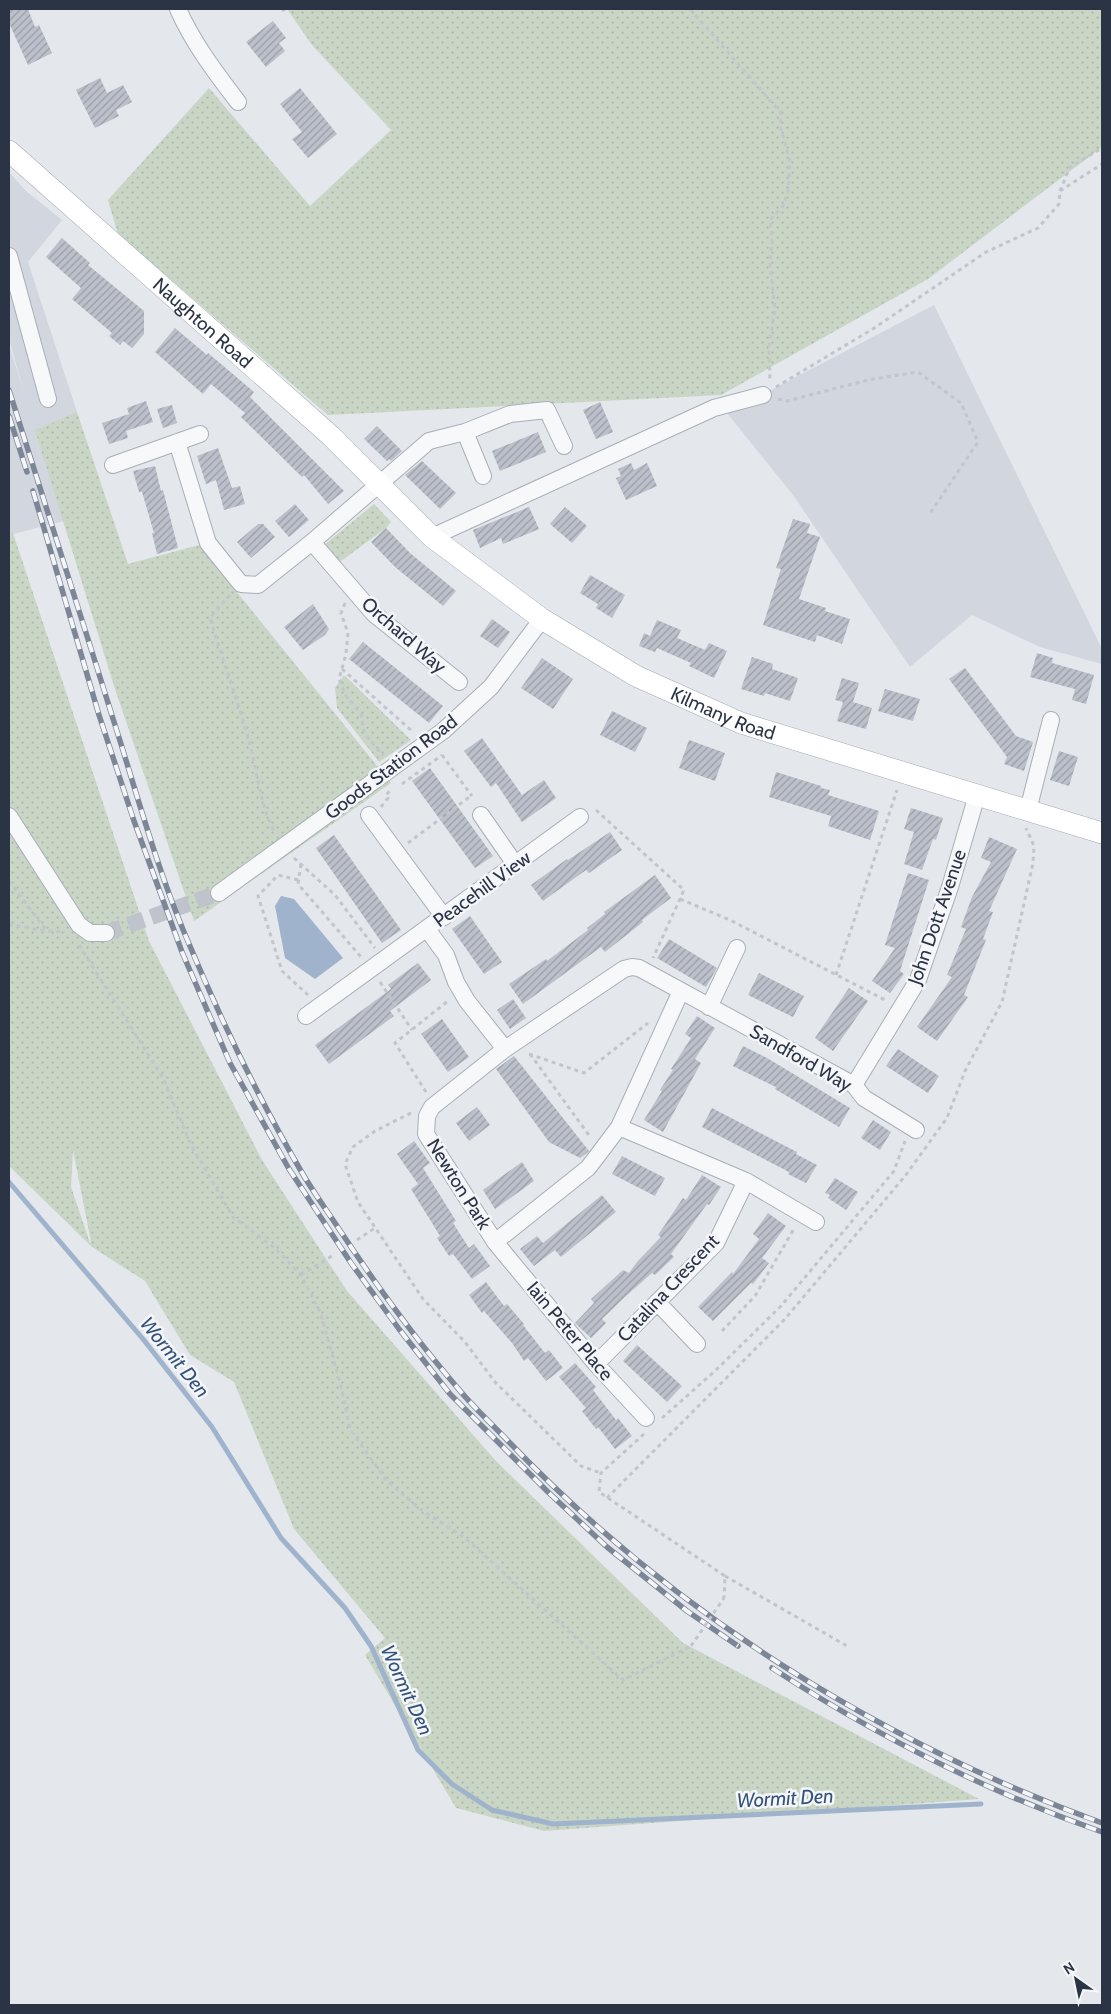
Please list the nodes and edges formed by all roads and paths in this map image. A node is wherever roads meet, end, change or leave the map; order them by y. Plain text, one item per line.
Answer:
1 (178, 9) edge
2 (690, 9) edge
3 (238, 102) dead end
4 (1102, 148) edge
5 (9, 151) edge
6 (1102, 164) edge
7 (1060, 191) junction
8 (9, 256) edge
9 (763, 395) joint
10 (48, 399) dead end
11 (465, 432) junction
12 (200, 434) dead end
13 (177, 442) junction
14 (564, 446) dead end
15 (113, 465) dead end
16 (483, 476) dead end
17 (386, 491) junction
18 (929, 515) dead end
19 (432, 536) junction
20 (312, 542) junction
21 (241, 584) junction
22 (352, 588) junction
23 (542, 619) junction
24 (342, 669) junction
25 (458, 682) dead end
26 (1051, 720) dead end
27 (412, 731) dead end
28 (431, 740) junction
29 (442, 755) junction
30 (393, 768) junction
31 (903, 772) junction
32 (472, 795) junction
33 (977, 795) junction
34 (386, 796) dead end
35 (1022, 809) junction
36 (369, 815) dead end
37 (481, 815) joint
38 (9, 816) edge
39 (580, 817) joint
40 (1102, 833) edge
41 (283, 848) junction
42 (396, 852) junction
43 (515, 864) junction
44 (298, 880) junction
45 (9, 881) edge
46 (219, 893) tunnel mouth
47 (680, 899) junction
48 (444, 917) junction
49 (9, 926) edge
50 (426, 929) junction
51 (47, 931) junction
52 (90, 935) junction
53 (737, 948) dead end
54 (377, 964) junction
55 (647, 973) junction
56 (836, 975) junction
57 (461, 991) junction
58 (681, 991) junction
59 (320, 1006) junction
60 (709, 1007) junction
61 (901, 1008) junction
62 (671, 1013) junction
63 (306, 1016) dead end
64 (412, 1030) junction
65 (519, 1039) junction
66 (505, 1048) junction
67 (529, 1054) junction
68 (854, 1085) junction
69 (433, 1106) junction
70 (619, 1127) junction
71 (913, 1129) joint
72 (601, 1151) junction
73 (746, 1181) junction
74 (810, 1218) joint
75 (375, 1228) junction
76 (356, 1240) dead end
77 (495, 1242) junction
78 (335, 1254) dead end
79 (301, 1276) junction
80 (657, 1302) junction
81 (722, 1331) dead end
82 (697, 1344) dead end
83 (596, 1364) junction
84 (652, 1423) junction
85 (601, 1473) junction
86 (607, 1498) junction
87 (725, 1576) junction
88 (847, 1646) dead end

1 - 3 street
2 - 7 path
4 - 7 path
5 - 17 main road, Naughton Road
6 - 7 path
8 - 10 street
9 - 18 path
9 - 19 street
11 - 14 street
11 - 16 street
11 - 17 street
12 - 13 street
13 - 15 street
13 - 21 street
17 - 19 main road, Kilmany Road
17 - 20 street
19 - 23 main road, Kilmany Road
20 - 21 street
20 - 22 street, Orchard Way
21 - 41 path
22 - 24 path
22 - 25 street, Orchard Way
23 - 28 street, Goods Station Road
23 - 31 main road, Kilmany Road
24 - 27 path
24 - 30 path
26 - 35 street
28 - 29 path
28 - 30 street, Goods Station Road
29 - 32 path
29 - 34 path
30 - 41 street, Goods Station Road
31 - 33 main road, Kilmany Road
31 - 56 path
32 - 37 path
32 - 42 path
33 - 35 main road, Kilmany Road
33 - 61 street, John Dott Avenue
35 - 40 main road, Kilmany Road
35 - 86 path
36 - 42 street
37 - 43 street
38 - 52 street
39 - 43 street, Peacehill View
39 - 47 path
41 - 46 street, Goods Station Road
42 - 48 street
43 - 48 street, Peacehill View
44 - 54 path
44 - 54 path
44 - 59 path
45 - 51 path
47 - 55 path
47 - 56 path
48 - 50 street, Peacehill View
49 - 51 path
50 - 54 street
50 - 57 street, Peacehill View
51 - 52 path
52 - 79 path
53 - 60 street
54 - 59 street
54 - 64 path
55 - 58 street
55 - 65 street
56 - 61 path
57 - 64 path
57 - 66 street, Peacehill View
58 - 60 street, Sandford Way
58 - 62 street, Newton Park
59 - 63 street
60 - 68 street, Sandford Way
61 - 68 street, John Dott Avenue
62 - 67 path
62 - 70 street, Newton Park
64 - 69 path
65 - 66 street
65 - 67 path
66 - 69 street
67 - 72 path
68 - 71 street, Sandford Way
69 - 75 path
69 - 77 street, Newton Park
70 - 72 street, Newton Park
70 - 73 street
71 - 84 path
72 - 77 street, Newton Park
73 - 74 street
73 - 80 street, Catalina Crescent
74 - 81 path
75 - 76 path
75 - 85 path
77 - 83 street, Iain Peter Place
78 - 79 path
79 - 87 path, bridge
80 - 82 street
80 - 83 street, Catalina Crescent
83 - 84 street, Iain Peter Place
84 - 85 path
85 - 86 path
86 - 87 path
87 - 88 path

